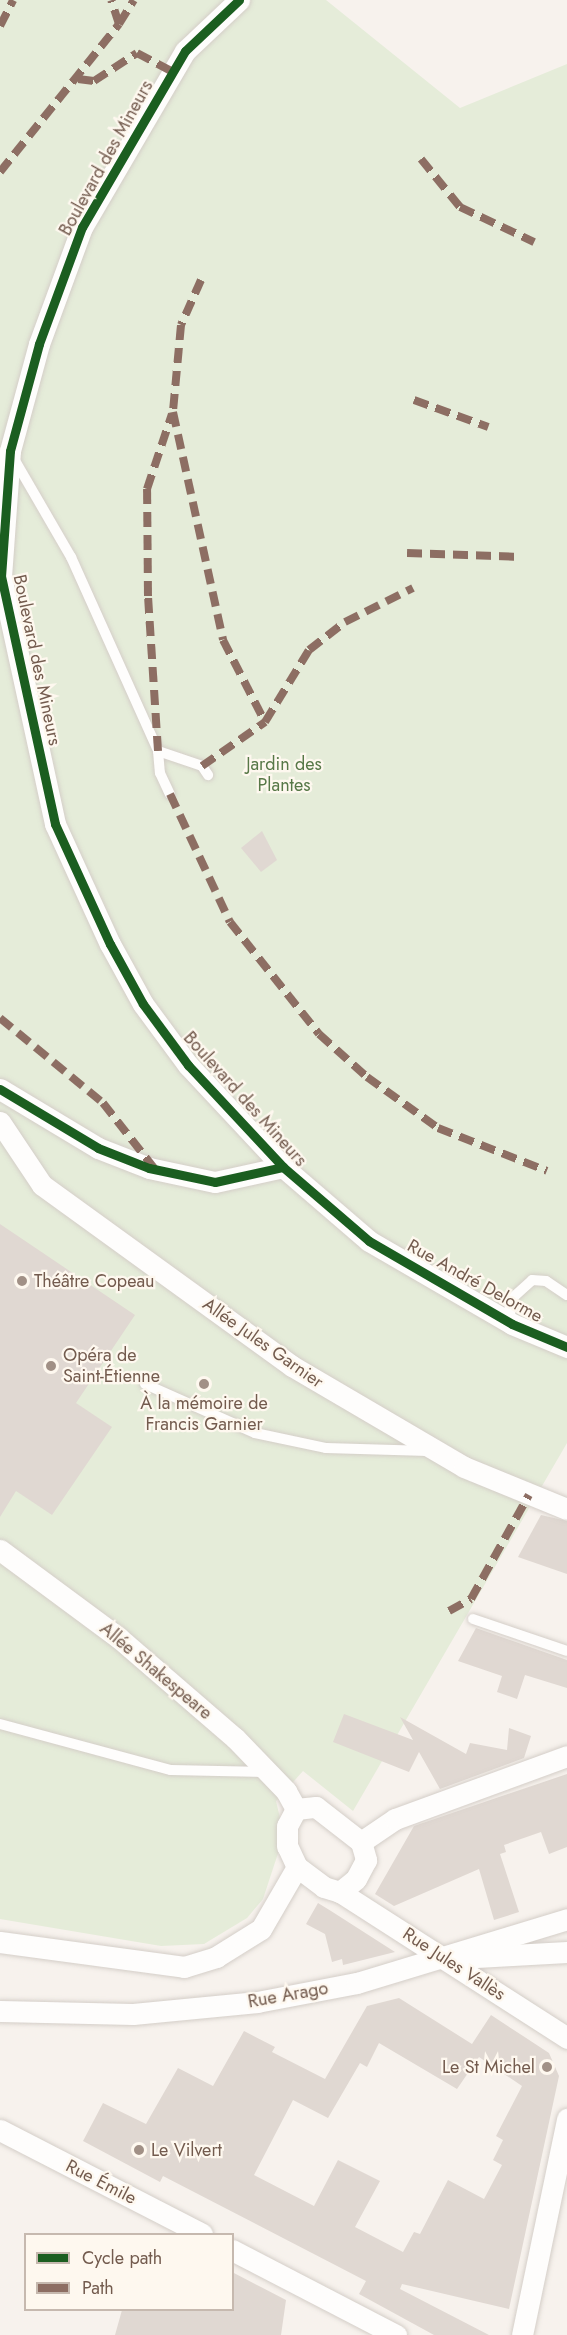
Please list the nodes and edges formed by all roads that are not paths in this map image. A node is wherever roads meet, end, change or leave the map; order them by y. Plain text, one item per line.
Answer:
1 (239, 0) edge
2 (10, 451) junction
3 (158, 751) junction
4 (208, 775) dead end
5 (170, 794) dead end
6 (0, 1089) edge
7 (0, 1122) edge
8 (283, 1167) junction
9 (369, 1241) joint
10 (567, 1295) edge
11 (512, 1324) junction
12 (567, 1347) edge
13 (145, 1384) dead end
14 (434, 1450) junction
15 (567, 1509) edge
16 (0, 1550) edge
17 (473, 1619) dead end
18 (567, 1651) edge
19 (0, 1724) edge
20 (567, 1756) edge
21 (270, 1772) junction
22 (296, 1809) junction
23 (361, 1842) junction
24 (297, 1867) junction
25 (340, 1892) junction
26 (567, 1919) edge
27 (0, 1942) edge
28 (567, 1952) edge
29 (448, 1959) junction
30 (0, 2011) edge
31 (567, 2038) edge
32 (567, 2119) edge
33 (0, 2130) edge
34 (198, 2233) edge
35 (234, 2251) edge
36 (396, 2335) edge
37 (522, 2335) edge

1 - 2 street, Boulevard des Mineurs
2 - 3 lane
2 - 8 street, Boulevard des Mineurs
3 - 4 lane
3 - 5 lane
6 - 8 street
7 - 14 street, Allée Jules Garnier
8 - 9 street, Boulevard des Mineurs
9 - 11 street, Rue André Delorme
10 - 11 lane
11 - 12 street, Rue André Delorme
13 - 14 lane
14 - 15 street, Allée Jules Garnier
16 - 21 street, Allée Shakespeare
17 - 18 lane
19 - 21 lane
20 - 23 street
21 - 22 street, Allée Shakespeare
22 - 23 street
22 - 24 street
23 - 25 street
24 - 25 street
24 - 27 street
25 - 29 street, Rue Jules Vallès
26 - 29 street, Rue Arago
28 - 29 street
29 - 30 street, Rue Arago
29 - 31 street, Rue Jules Vallès
32 - 37 street
33 - 34 street, Rue Émile
35 - 36 street

